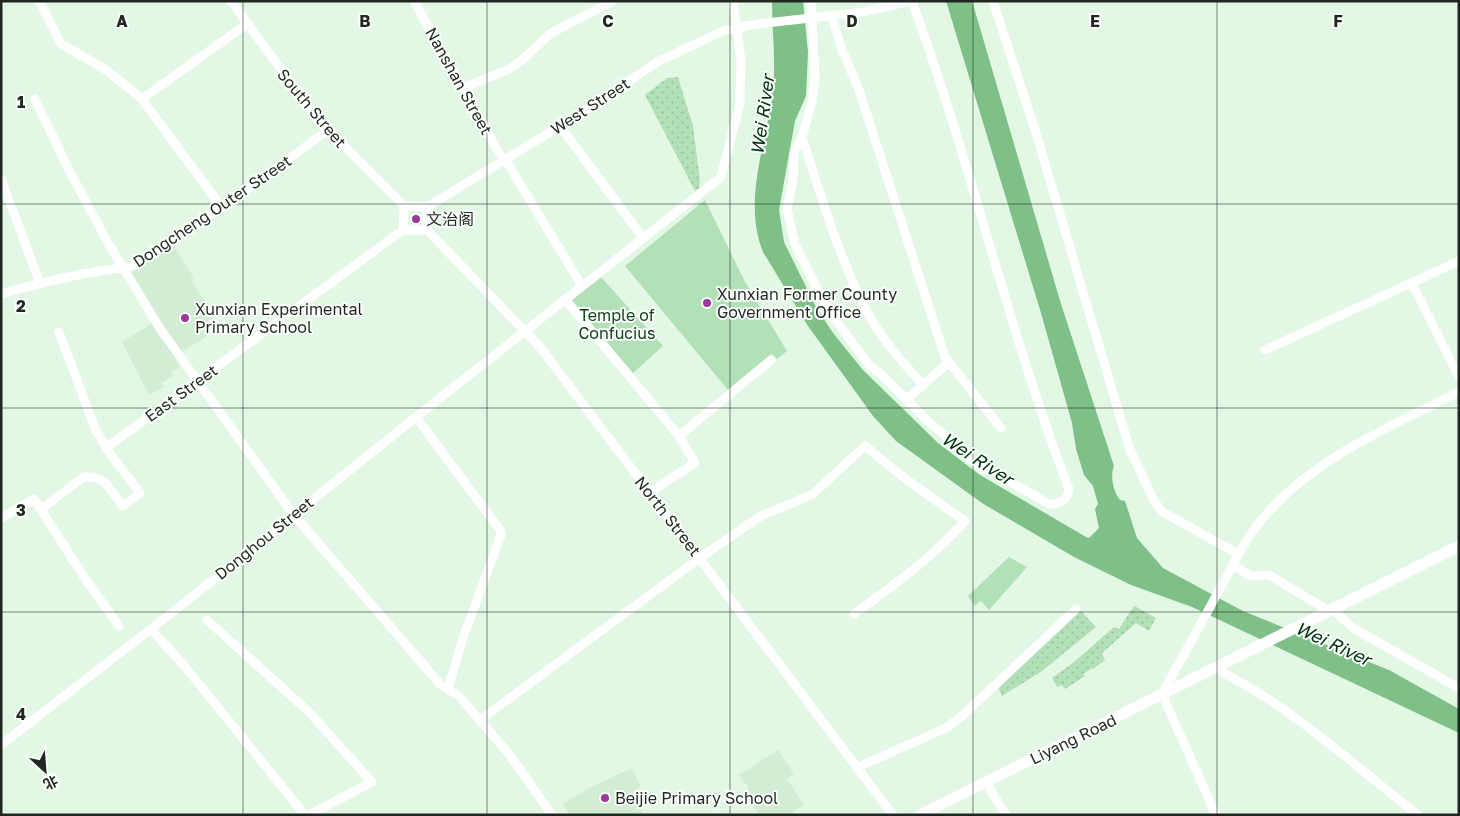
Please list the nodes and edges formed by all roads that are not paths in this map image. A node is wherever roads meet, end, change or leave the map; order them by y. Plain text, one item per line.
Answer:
1 (39, 1) edge
2 (231, 1) edge
3 (414, 1) edge
4 (613, 1) edge
5 (734, 1) edge
6 (811, 1) edge
7 (911, 1) edge
8 (993, 1) edge
9 (832, 17) junction
10 (811, 20) junction
11 (247, 24) junction
12 (738, 27) junction
13 (464, 88) junction
14 (35, 99) dead end
15 (142, 99) junction
16 (560, 126) junction
17 (328, 130) junction
18 (802, 137) junction
19 (504, 160) junction
20 (1, 180) edge
21 (404, 206) junction
22 (427, 207) junction
23 (222, 208) junction
24 (404, 230) junction
25 (427, 230) junction
26 (643, 238) junction
27 (1459, 261) edge
28 (122, 268) junction
29 (40, 283) junction
30 (1412, 283) junction
31 (582, 286) junction
32 (1, 294) edge
33 (565, 298) junction
34 (525, 330) junction
35 (59, 332) dead end
36 (1265, 350) dead end
37 (771, 360) dead end
38 (948, 363) junction
39 (1459, 377) edge
40 (197, 382) junction
41 (923, 385) junction
42 (1459, 392) edge
43 (908, 399) junction
44 (416, 417) junction
45 (1001, 428) dead end
46 (679, 436) junction
47 (106, 448) junction
48 (649, 493) junction
49 (41, 509) junction
50 (293, 514) junction
51 (1, 518) edge
52 (1459, 546) edge
53 (1238, 554) junction
54 (1459, 554) edge
55 (700, 558) junction
56 (1232, 565) junction
57 (1076, 609) dead end
58 (854, 614) dead end
59 (1331, 614) junction
60 (207, 620) dead end
61 (120, 626) dead end
62 (150, 629) junction
63 (1225, 668) junction
64 (1459, 688) edge
65 (448, 689) junction
66 (1163, 698) junction
67 (480, 720) junction
68 (1, 745) edge
69 (858, 768) junction
70 (989, 788) junction
71 (305, 815) edge
72 (309, 815) edge
73 (552, 815) edge
74 (893, 815) edge
75 (920, 815) edge
76 (936, 815) edge
77 (1006, 815) edge
78 (1216, 815) edge
79 (1418, 815) edge

1 - 15 street
2 - 11 street, South Street
3 - 13 street, Nanshan Street
4 - 13 street
5 - 12 street, Donghou Street
6 - 10 street
7 - 9 street, West Street
7 - 43 street
8 - 53 street
9 - 10 street, West Street
9 - 38 street
10 - 12 street, West Street
10 - 18 street
11 - 15 street
11 - 17 street, South Street
12 - 16 street, West Street
12 - 26 street, Donghou Street
13 - 19 street, Nanshan Street
14 - 28 street
15 - 23 street
16 - 19 street, West Street
16 - 26 street
17 - 21 street, South Street
17 - 23 street, Dongcheng Outer Street
18 - 41 street
18 - 43 street
19 - 22 street, West Street
19 - 31 street, Nanshan Street
20 - 29 street
21 - 22 street
21 - 24 street
22 - 25 street
23 - 28 street, Dongcheng Outer Street
24 - 25 street
24 - 40 street, East Street
25 - 34 street, North Street
26 - 31 street, Donghou Street
27 - 30 street
28 - 29 street, Dongcheng Outer Street
28 - 40 street
29 - 32 street, Dongcheng Outer Street
30 - 36 street
30 - 39 street
31 - 33 street, Donghou Street
33 - 34 street, Donghou Street
33 - 46 street
34 - 44 street, Donghou Street
34 - 48 street, North Street
35 - 47 street
37 - 46 street
38 - 41 street
38 - 45 street
40 - 47 street, East Street
40 - 50 street
41 - 43 street
42 - 53 street
44 - 50 street, Donghou Street
44 - 65 street
46 - 48 street
47 - 49 street
48 - 55 street, North Street
49 - 51 street
49 - 61 street
50 - 62 street, Donghou Street
50 - 65 street
52 - 59 main road
53 - 56 street
54 - 59 main road
55 - 58 street
55 - 67 street
55 - 69 street, North Street
56 - 59 street
56 - 66 street
57 - 69 street
59 - 63 main road, Liyang Road
59 - 64 street
60 - 72 street
62 - 68 street, Donghou Street
62 - 71 street
63 - 66 main road, Liyang Road
63 - 79 street
65 - 67 street
66 - 70 main road, Liyang Road
66 - 75 main road, Liyang Road
66 - 78 street
67 - 73 street
69 - 74 street, North Street
70 - 76 main road, Liyang Road
70 - 77 street

